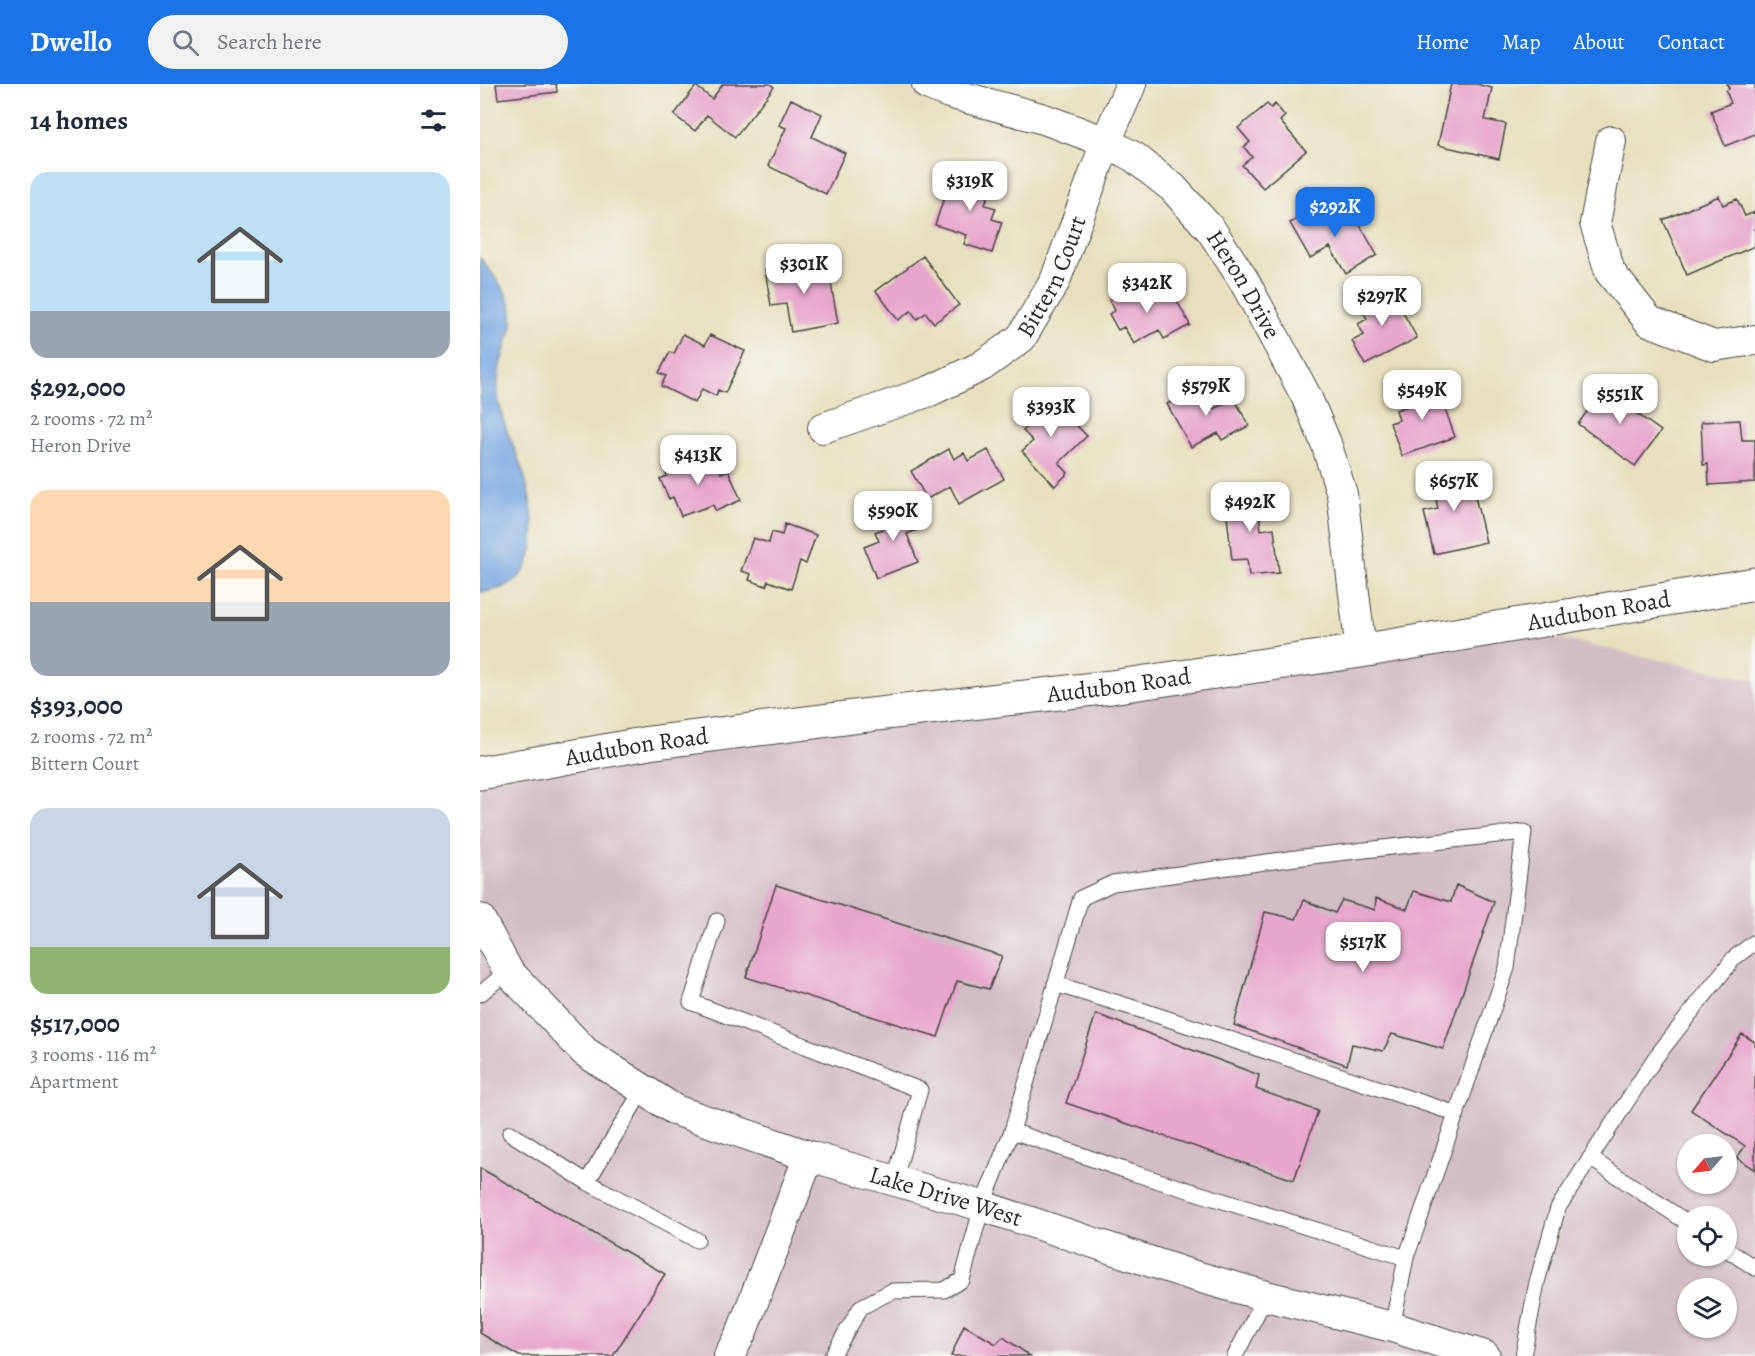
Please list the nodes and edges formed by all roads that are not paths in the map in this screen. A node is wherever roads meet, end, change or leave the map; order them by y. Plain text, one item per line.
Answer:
1 (927, 84) edge
2 (1131, 84) edge
3 (1611, 141) dead end
4 (1106, 142) junction
5 (1755, 340) edge
6 (823, 428) dead end
7 (1755, 584) edge
8 (1361, 651) junction
9 (480, 773) edge
10 (480, 919) edge
11 (717, 921) dead end
12 (1755, 942) edge
13 (508, 971) junction
14 (1055, 984) junction
15 (480, 994) edge
16 (643, 1089) junction
17 (1457, 1114) junction
18 (1012, 1131) junction
19 (510, 1133) dead end
20 (809, 1156) junction
21 (1590, 1158) junction
22 (588, 1182) junction
23 (894, 1182) junction
24 (982, 1206) junction
25 (1677, 1216) edge
26 (697, 1240) dead end
27 (1737, 1256) edge
28 (1406, 1258) junction
29 (1755, 1268) edge
30 (1266, 1296) junction
31 (1392, 1327) junction
32 (729, 1356) edge
33 (832, 1356) edge
34 (1235, 1356) edge
35 (1485, 1356) edge
36 (1523, 1356) edge

1 - 4 street, Heron Drive
2 - 4 street, Bittern Court
3 - 5 street
4 - 6 street, Bittern Court
4 - 8 street, Heron Drive
7 - 8 street, Audubon Road
8 - 9 street, Audubon Road
10 - 13 street, Lake Drive West
11 - 23 lane
12 - 21 lane
13 - 15 lane
13 - 16 street, Lake Drive West
14 - 17 lane
14 - 17 lane
14 - 18 lane
16 - 20 street, Lake Drive West
16 - 22 lane
17 - 28 lane
18 - 24 lane
18 - 28 lane
19 - 22 lane
20 - 23 street, Lake Drive West
20 - 32 street
21 - 25 lane
21 - 36 lane
22 - 26 lane
23 - 24 street, Lake Drive West
24 - 30 street, Lake Drive West
24 - 33 lane
27 - 29 lane
28 - 31 lane
30 - 31 street, Lake Drive West
30 - 34 lane
31 - 35 street, Lake Drive West

